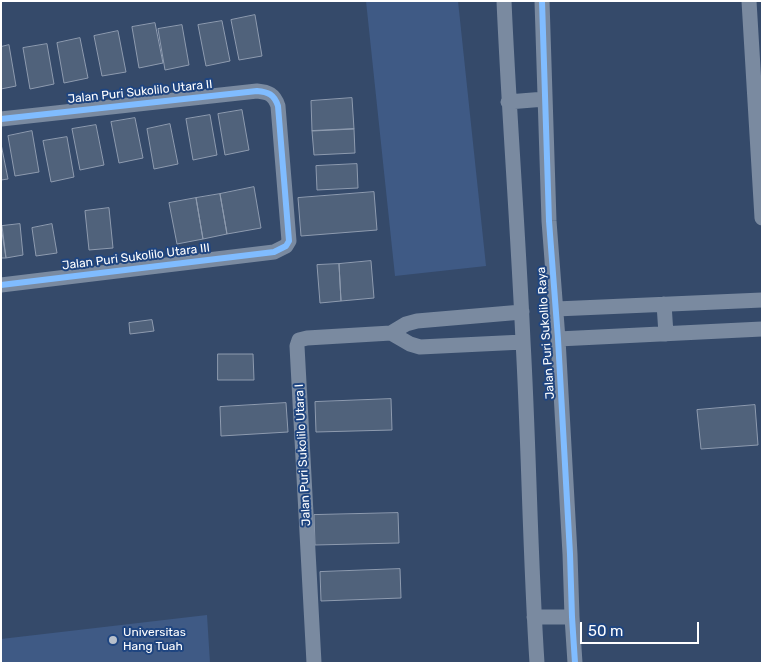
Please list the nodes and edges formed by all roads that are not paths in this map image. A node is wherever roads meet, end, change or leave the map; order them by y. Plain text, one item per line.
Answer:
1 (504, 1) edge
2 (542, 1) edge
3 (749, 1) edge
4 (545, 99) junction
5 (508, 102) junction
6 (1, 119) edge
7 (762, 218) edge
8 (274, 252) joint
9 (1, 285) edge
10 (762, 300) edge
11 (664, 304) junction
12 (556, 309) junction
13 (522, 312) junction
14 (762, 329) edge
15 (391, 333) junction
16 (666, 334) junction
17 (558, 339) junction
18 (523, 342) junction
19 (534, 617) junction
20 (572, 617) junction
21 (314, 663) edge
22 (537, 663) edge
23 (575, 663) edge

1 - 5 street, Jalan Puri Sukolilo Raya
2 - 4 street, Jalan Puri Sukolilo Raya
3 - 7 street
4 - 5 street
4 - 12 street, Jalan Puri Sukolilo Raya
5 - 13 street, Jalan Puri Sukolilo Raya
6 - 8 street, Jalan Puri Sukolilo Utara II
8 - 9 street, Jalan Puri Sukolilo Utara III
10 - 11 street
11 - 12 street
11 - 16 street
12 - 17 street, Jalan Puri Sukolilo Raya
13 - 15 street
13 - 18 street, Jalan Puri Sukolilo Raya
14 - 16 street
15 - 18 street
15 - 21 street, Jalan Puri Sukolilo Utara I
16 - 17 street
17 - 20 street, Jalan Puri Sukolilo Raya
18 - 19 street, Jalan Puri Sukolilo Raya
19 - 20 street
19 - 22 street, Jalan Puri Sukolilo Raya
20 - 23 street, Jalan Puri Sukolilo Raya

